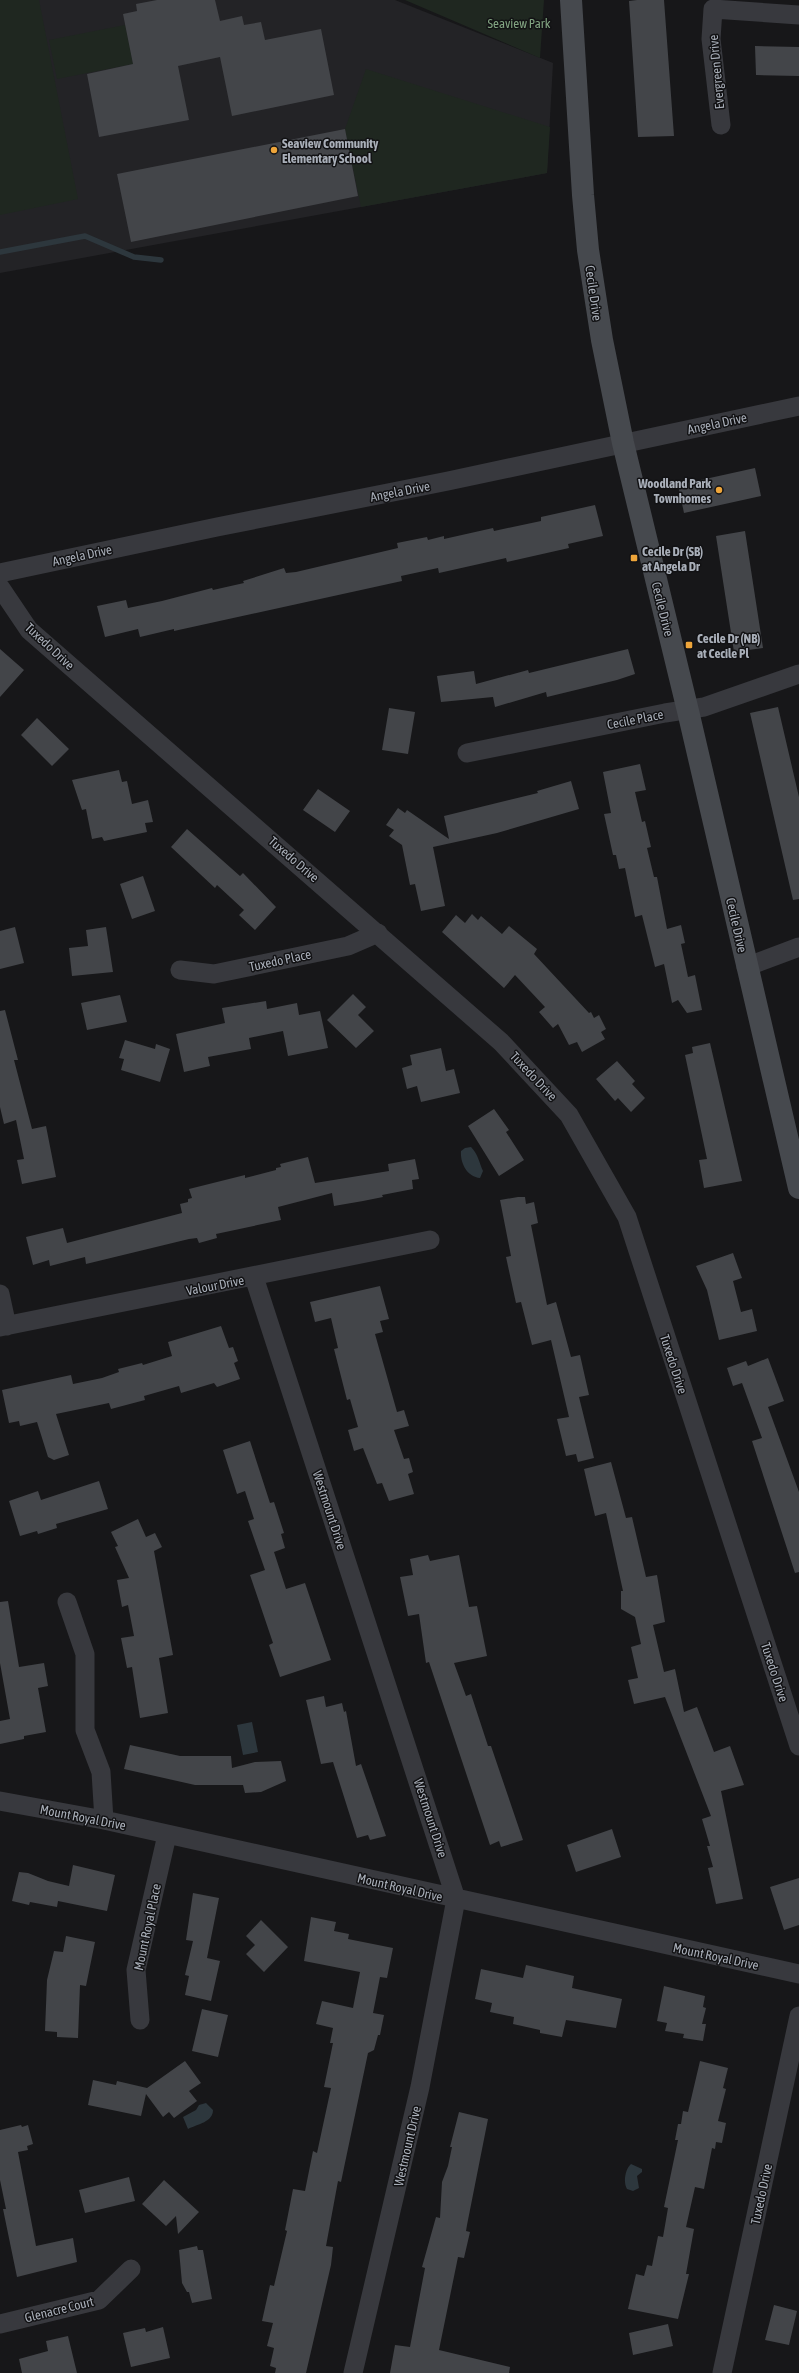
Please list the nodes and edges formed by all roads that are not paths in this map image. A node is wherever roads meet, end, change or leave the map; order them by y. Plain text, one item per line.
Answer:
1 (571, 0) edge
2 (799, 15) edge
3 (721, 125) dead end
4 (799, 406) edge
5 (622, 443) junction
6 (0, 573) edge
7 (0, 587) edge
8 (799, 674) edge
9 (688, 711) junction
10 (467, 753) dead end
11 (378, 933) junction
12 (799, 947) edge
13 (746, 967) junction
14 (180, 970) dead end
15 (799, 1188) edge
16 (430, 1240) dead end
17 (254, 1277) junction
18 (0, 1294) edge
19 (4, 1326) edge
20 (67, 1602) dead end
21 (799, 1746) edge
22 (0, 1801) edge
23 (104, 1820) junction
24 (167, 1835) junction
25 (456, 1899) junction
26 (799, 1974) edge
27 (799, 2016) edge
28 (140, 2020) dead end
29 (131, 2269) dead end
30 (0, 2324) edge
31 (353, 2373) edge
32 (722, 2373) edge

1 - 5 street, Cecile Drive
2 - 3 street, Evergreen Drive
4 - 5 street, Angela Drive
5 - 6 street, Angela Drive
5 - 9 street, Cecile Drive
7 - 11 street, Tuxedo Drive
8 - 9 street, Cecile Place
9 - 10 street, Cecile Place
9 - 13 street, Cecile Drive
11 - 14 street, Tuxedo Place
11 - 21 street, Tuxedo Drive
12 - 13 street
13 - 15 street, Cecile Drive
16 - 17 street, Valour Drive
17 - 19 street, Valour Drive
17 - 25 street, Westmount Drive
18 - 19 street
20 - 23 street
22 - 23 street, Mount Royal Drive
23 - 24 street, Mount Royal Drive
24 - 25 street, Mount Royal Drive
24 - 28 street, Mount Royal Place
25 - 26 street, Mount Royal Drive
25 - 31 street, Westmount Drive
27 - 32 street, Tuxedo Drive
29 - 30 street, Glenacre Court

